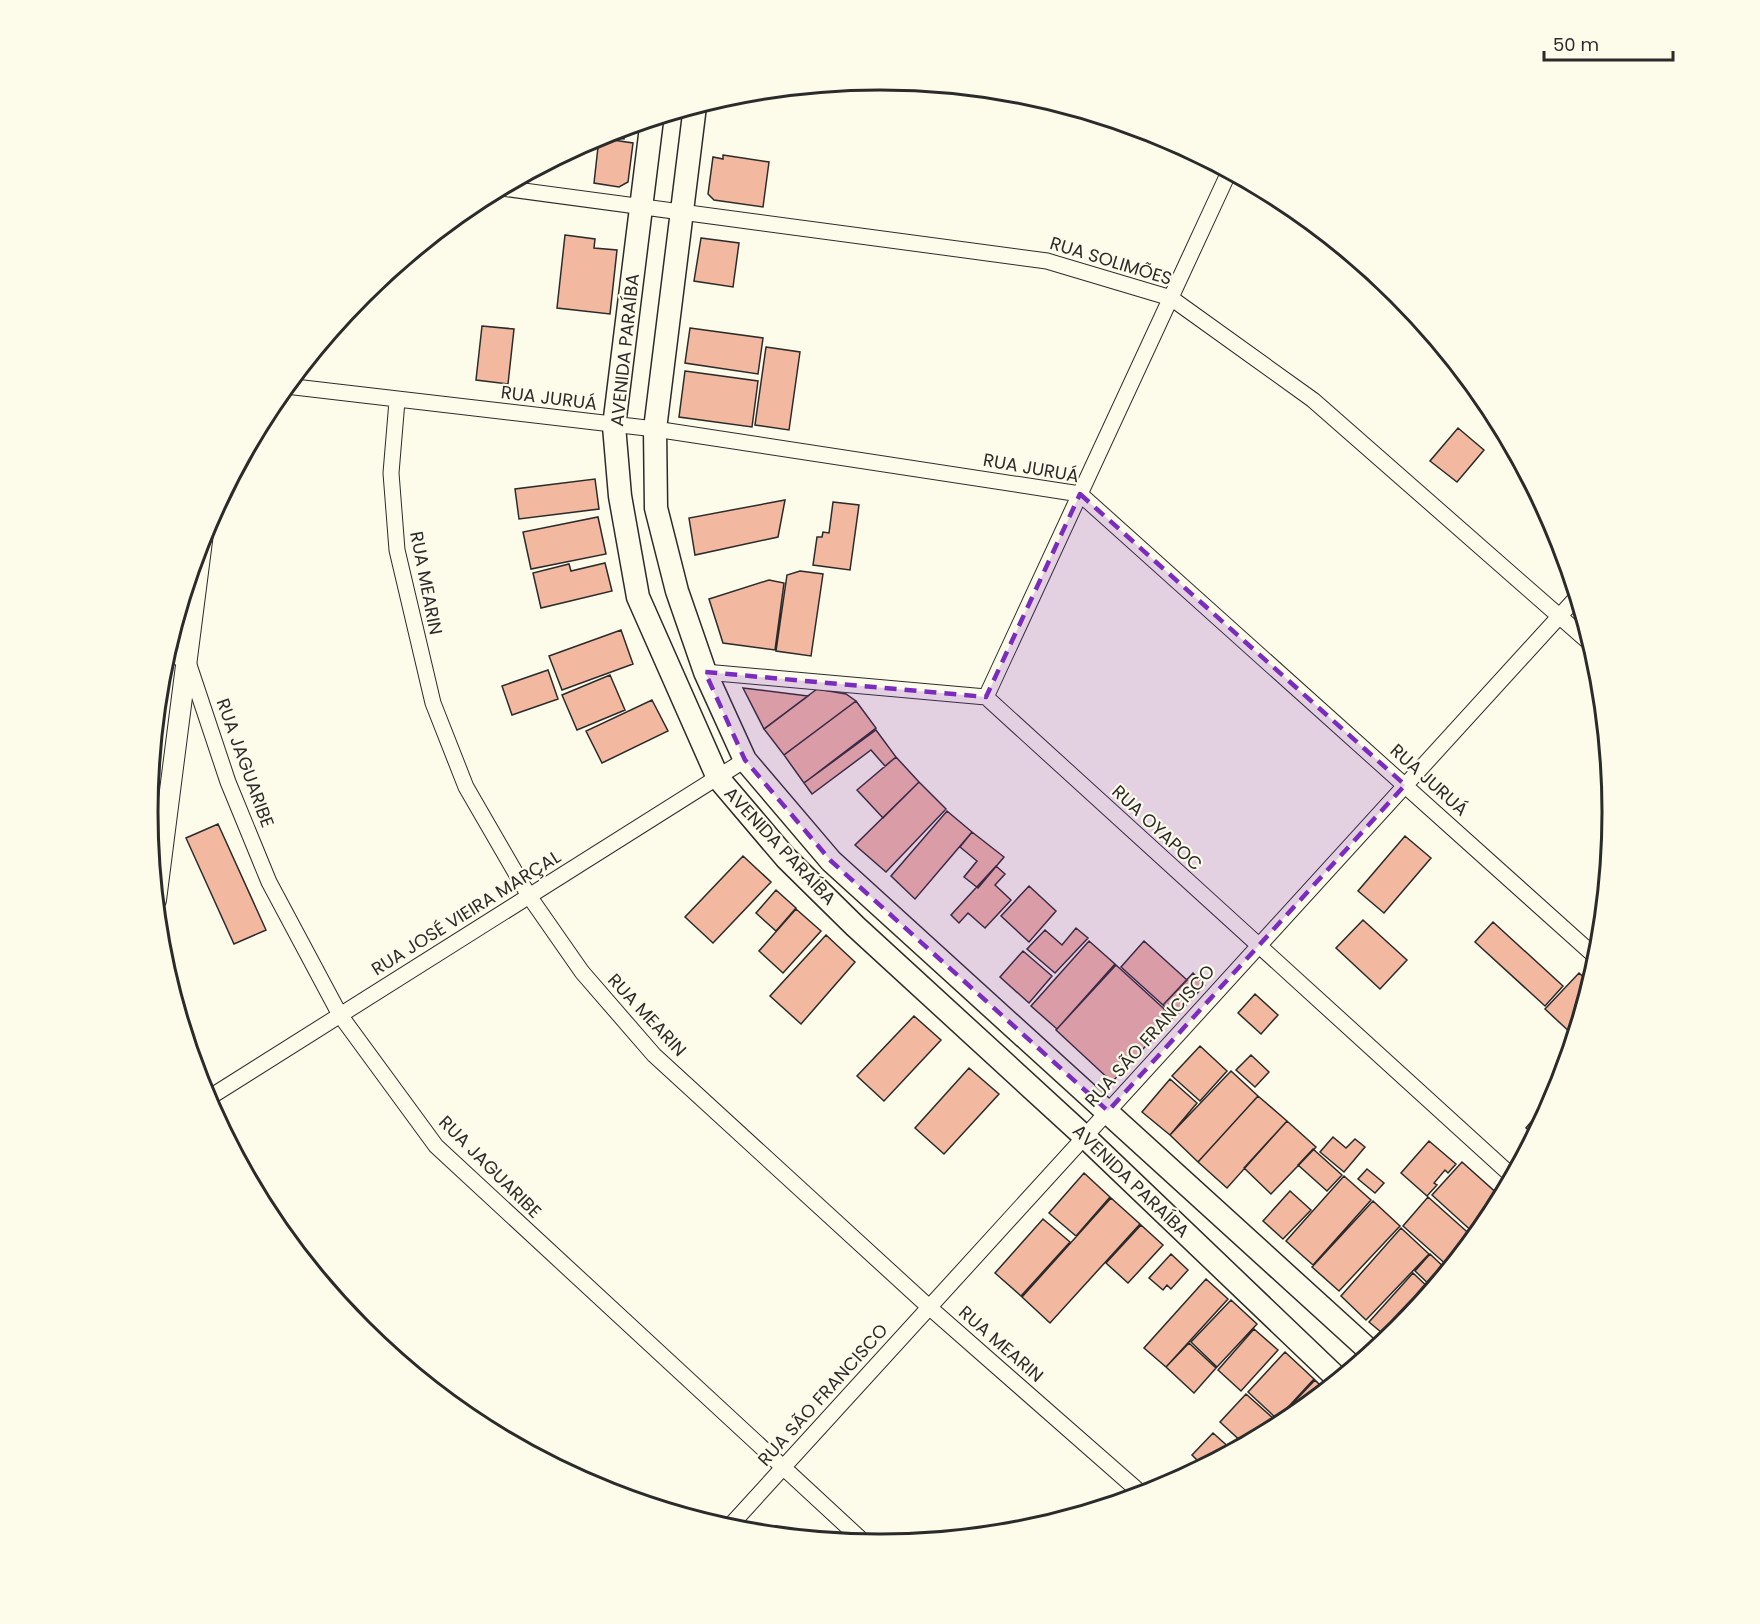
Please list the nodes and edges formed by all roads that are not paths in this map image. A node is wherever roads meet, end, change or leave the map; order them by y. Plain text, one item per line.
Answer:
1 (694, 115) edge
2 (651, 127) edge
3 (1226, 179) edge
4 (515, 190) edge
5 (641, 206) junction
6 (683, 212) junction
7 (1171, 298) junction
8 (296, 387) edge
9 (397, 401) junction
10 (615, 426) junction
11 (655, 429) junction
12 (1080, 494) junction
13 (198, 576) edge
14 (1571, 603) edge
15 (1560, 615) junction
16 (1579, 633) edge
17 (175, 657) edge
18 (187, 659) junction
19 (705, 672) junction
20 (986, 698) junction
21 (745, 760) junction
22 (718, 778) junction
23 (1405, 785) junction
24 (161, 865) edge
25 (529, 896) junction
26 (901, 924) junction
27 (1258, 947) junction
28 (879, 948) junction
29 (1588, 950) edge
30 (340, 1015) junction
31 (215, 1094) edge
32 (1108, 1111) junction
33 (1085, 1137) junction
34 (1506, 1171) edge
35 (929, 1307) junction
36 (1365, 1347) edge
37 (1333, 1374) edge
38 (782, 1469) junction
39 (1134, 1487) edge
40 (736, 1519) edge
41 (854, 1533) edge

1 - 6 main road, AVENIDA PARAÍBA
2 - 5 main road, AVENIDA PARAÍBA
3 - 7 street
4 - 5 street, RUA SOLIMÕES
5 - 6 street, RUA SOLIMÕES
5 - 10 main road, AVENIDA PARAÍBA
6 - 7 street, RUA SOLIMÕES
6 - 11 main road, AVENIDA PARAÍBA
7 - 12 street
7 - 15 street, RUA SOLIMÕES
8 - 9 street, RUA JURUÁ
9 - 10 street, RUA JURUÁ
9 - 25 street, RUA MEARIN
10 - 11 street, RUA JURUÁ
10 - 22 main road, AVENIDA PARAÍBA
11 - 12 street, RUA JURUÁ
11 - 19 main road, AVENIDA PARAÍBA
12 - 20 street
12 - 23 street, RUA JURUÁ
13 - 18 street
14 - 15 street, RUA SÃO FRANCISCO
15 - 16 street, RUA SOLIMÕES
15 - 23 street, RUA SÃO FRANCISCO
17 - 18 street
18 - 24 street
18 - 30 street, RUA JAGUARIBE
19 - 20 street
19 - 21 main road, AVENIDA PARAÍBA
20 - 27 street, RUA OYAPOC
21 - 22 street, RUA JOSÉ VIEIRA MARÇAL
21 - 26 main road, AVENIDA PARAÍBA
22 - 25 street, RUA JOSÉ VIEIRA MARÇAL
22 - 28 main road, AVENIDA PARAÍBA
23 - 27 street, RUA SÃO FRANCISCO
23 - 29 street, RUA JURUÁ
25 - 30 street, RUA JOSÉ VIEIRA MARÇAL
25 - 35 street, RUA MEARIN
26 - 28 main road
26 - 32 main road, AVENIDA PARAÍBA
27 - 32 street, RUA SÃO FRANCISCO
27 - 34 street, RUA OYAPOC
28 - 33 main road, AVENIDA PARAÍBA
30 - 31 street, RUA JOSÉ VIEIRA MARÇAL
30 - 38 street, RUA JAGUARIBE
32 - 33 street, RUA SÃO FRANCISCO
32 - 36 main road, AVENIDA PARAÍBA
33 - 35 street, RUA SÃO FRANCISCO
33 - 37 main road, AVENIDA PARAÍBA
35 - 38 street, RUA SÃO FRANCISCO
35 - 39 street, RUA MEARIN
38 - 40 street, RUA SÃO FRANCISCO
38 - 41 street, RUA JAGUARIBE

